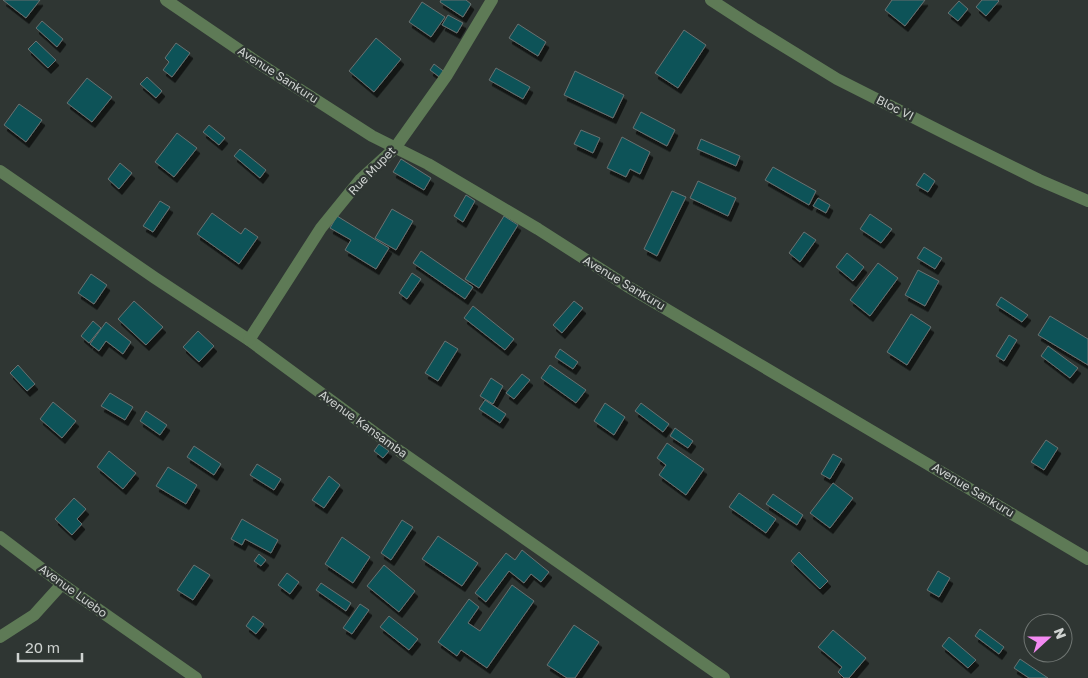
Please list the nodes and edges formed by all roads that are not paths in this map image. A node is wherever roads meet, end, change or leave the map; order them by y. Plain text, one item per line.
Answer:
1 (166, 0) edge
2 (492, 0) edge
3 (711, 0) edge
4 (395, 148) junction
5 (0, 171) edge
6 (1088, 201) edge
7 (250, 340) junction
8 (0, 537) edge
9 (1088, 559) edge
10 (62, 584) junction
11 (0, 636) edge
12 (196, 678) edge
13 (724, 678) edge

1 - 4 street, Avenue Sankuru
2 - 4 street, Rue Mupet
3 - 6 street, Bloc VI
4 - 7 street, Rue Mupet
4 - 9 street, Avenue Sankuru
5 - 7 street, Avenue Kansamba
7 - 13 street, Avenue Kansamba
8 - 10 street, Avenue Luebo
10 - 11 street
10 - 12 street, Avenue Luebo

